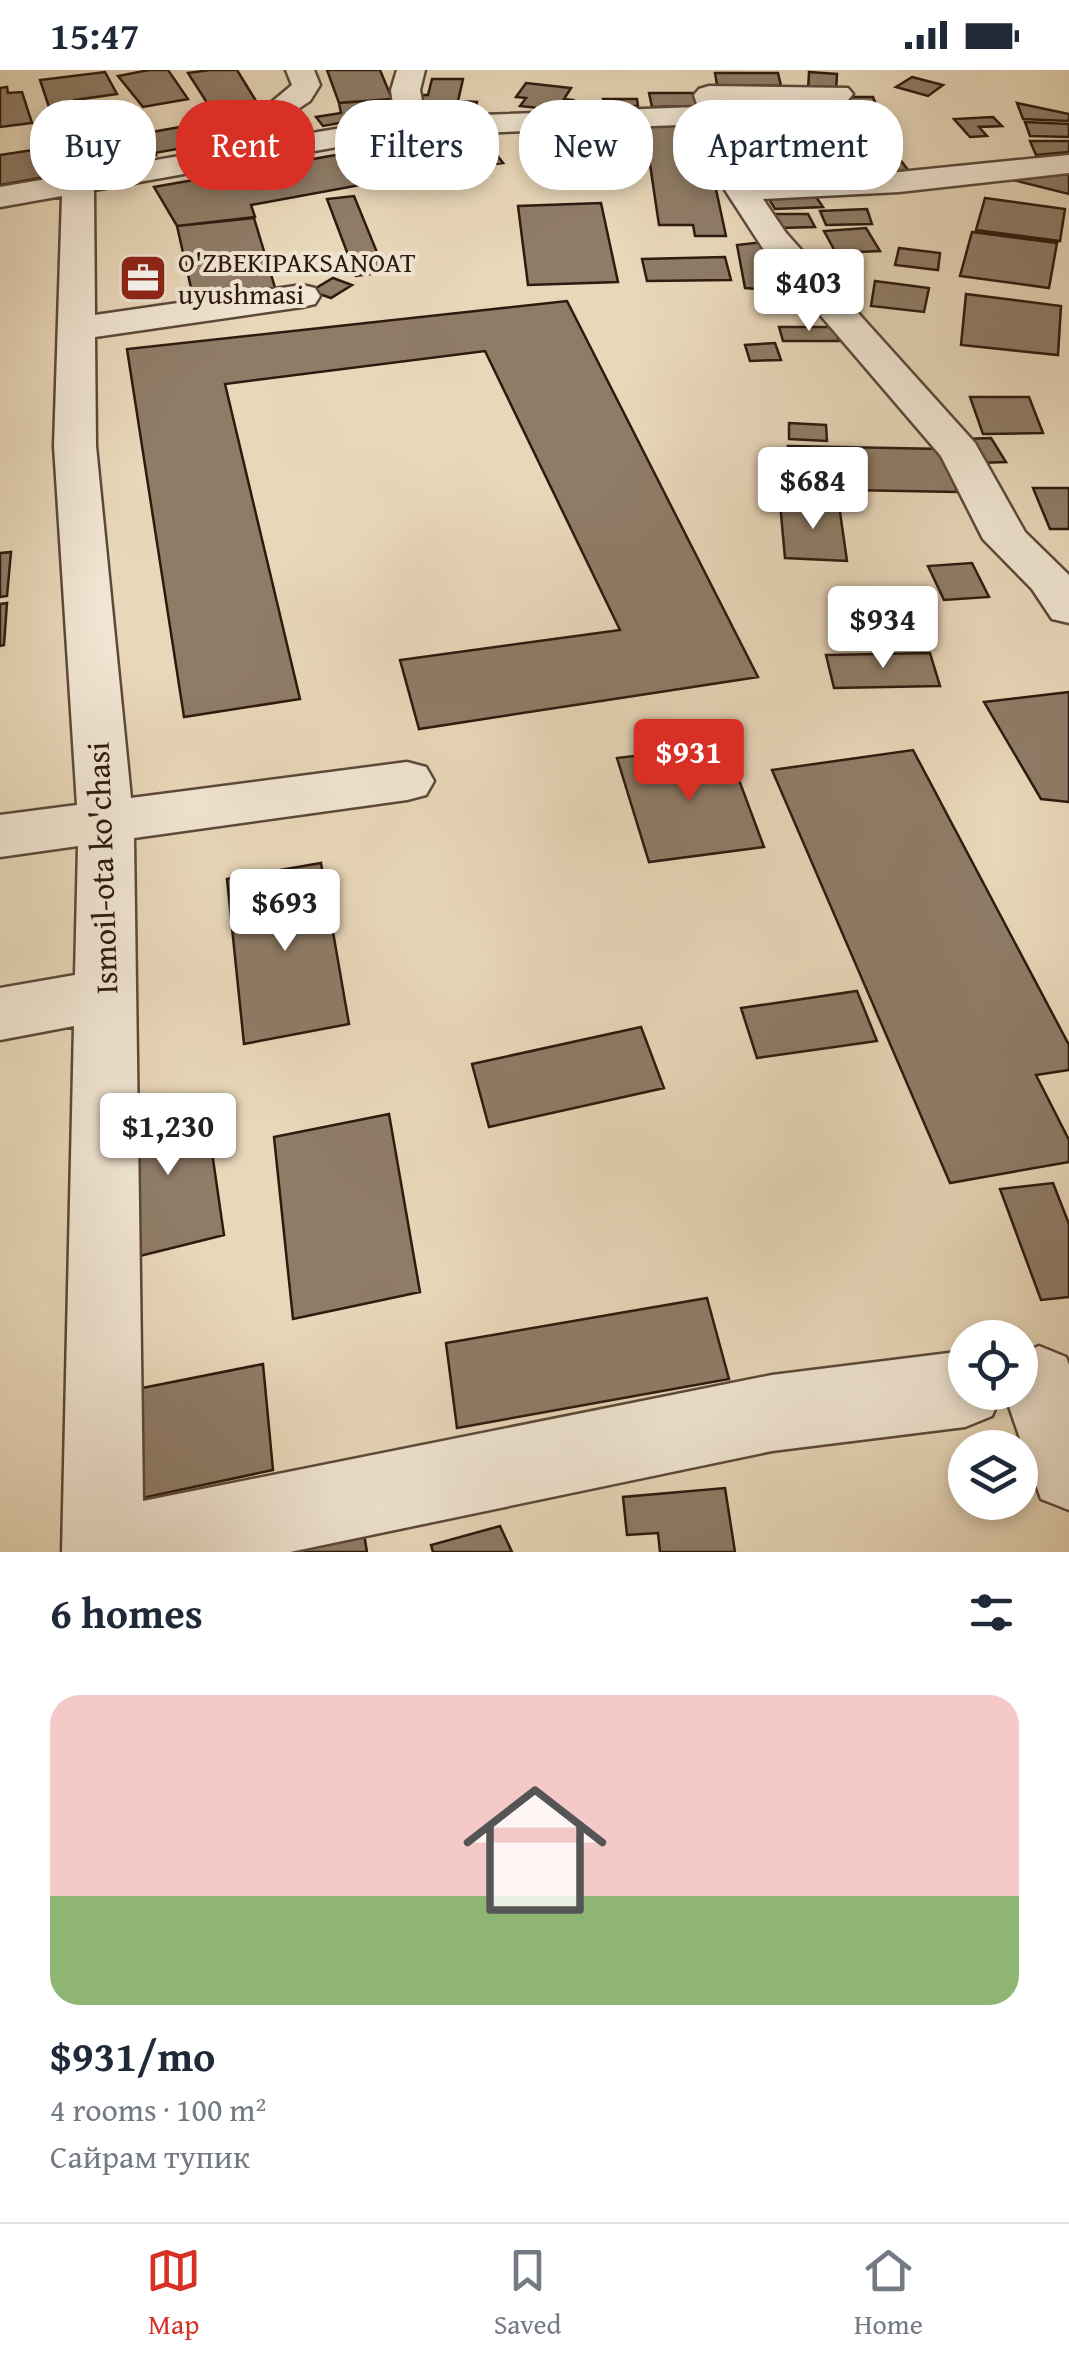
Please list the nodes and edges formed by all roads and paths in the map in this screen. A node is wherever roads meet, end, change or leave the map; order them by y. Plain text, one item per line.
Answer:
1 (300, 70) edge
2 (411, 70) edge
3 (838, 94) dead end
4 (292, 100) edge
5 (406, 100) edge
6 (710, 100) edge
7 (673, 117) edge
8 (499, 123) edge
9 (1069, 164) edge
10 (990, 174) junction
11 (903, 180) edge
12 (42, 190) edge
13 (78, 190) edge
14 (741, 190) edge
15 (0, 197) edge
16 (974, 204) dead end
17 (302, 296) dead end
18 (76, 329) junction
19 (1069, 608) edge
20 (407, 781) dead end
21 (106, 821) junction
22 (0, 836) edge
23 (106, 995) junction
24 (0, 1014) edge
25 (1043, 1384) edge
26 (948, 1391) edge
27 (1069, 1471) edge
28 (104, 1551) edge

1 - 4 street
2 - 5 street
3 - 6 street
7 - 8 street
9 - 10 street
10 - 11 street
10 - 16 street
12 - 15 street
13 - 18 street, Ismoil-ota ko'chasi
14 - 19 street
17 - 18 street
18 - 21 street, Ismoil-ota ko'chasi
20 - 21 street
21 - 22 street
21 - 23 street, Ismoil-ota ko'chasi
23 - 24 street
23 - 28 street, Ismoil-ota ko'chasi
25 - 27 street
26 - 28 street

